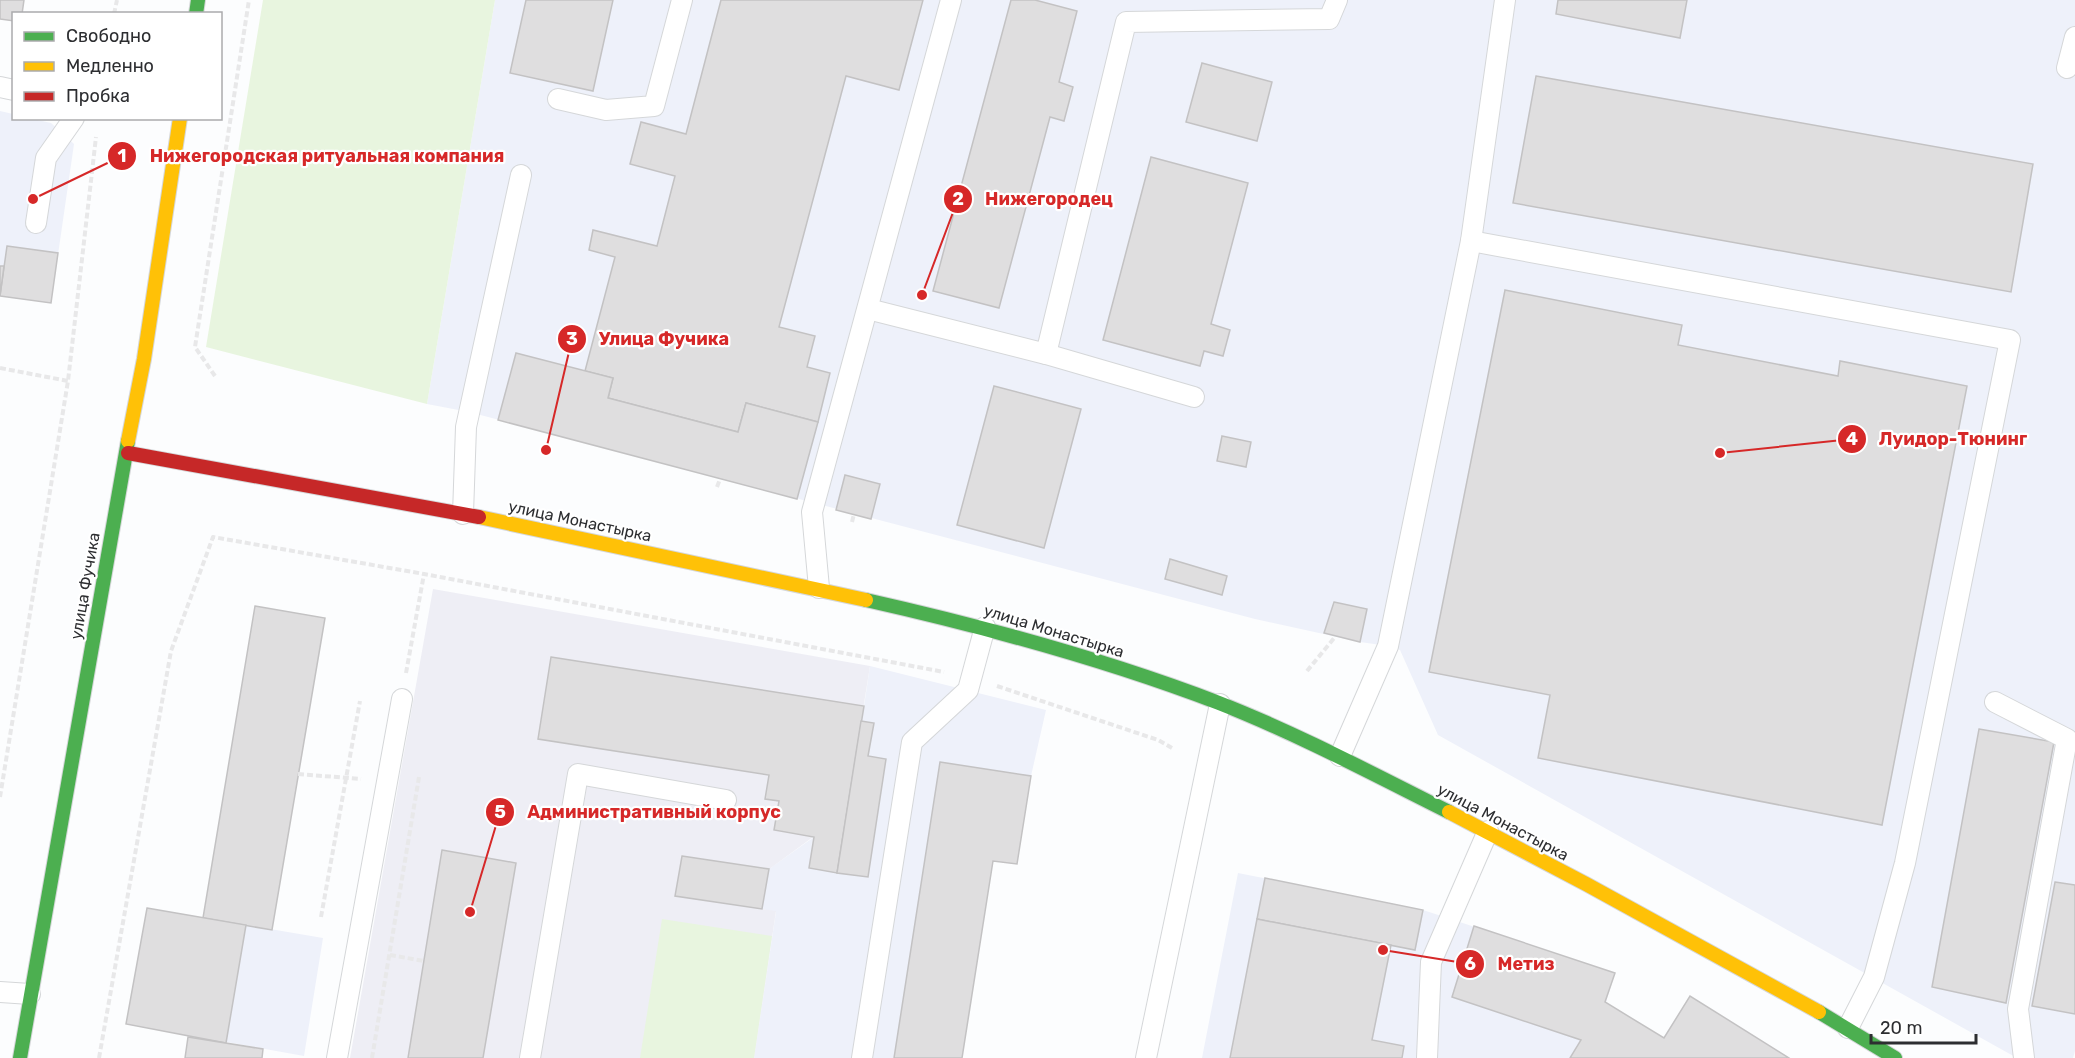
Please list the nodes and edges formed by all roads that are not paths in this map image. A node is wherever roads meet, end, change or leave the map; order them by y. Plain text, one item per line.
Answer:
1 (682, 0) edge
2 (951, 0) edge
3 (1337, 0) edge
4 (1505, 0) edge
5 (2075, 37) edge
6 (2067, 68) dead end
7 (558, 99) dead end
8 (73, 120) edge
9 (180, 120) edge
10 (521, 175) dead end
11 (36, 223) dead end
12 (1471, 241) junction
13 (868, 309) junction
14 (1046, 354) junction
15 (1194, 397) dead end
16 (128, 453) junction
17 (463, 514) junction
18 (819, 588) junction
19 (985, 627) junction
20 (402, 699) road end
21 (1995, 702) dead end
22 (1220, 704) junction
23 (1340, 756) junction
24 (726, 800) dead end
25 (1488, 831) junction
26 (0, 992) edge
27 (30, 994) junction
28 (1848, 1028) junction
29 (20, 1058) edge
30 (337, 1058) edge
31 (530, 1058) edge
32 (862, 1058) edge
33 (1146, 1058) edge
34 (1427, 1058) edge
35 (1895, 1058) edge
36 (2024, 1058) edge

1 - 7 lane
2 - 13 lane
3 - 14 lane
4 - 12 lane
5 - 6 lane
8 - 11 lane
9 - 16 street, улица Фучика
10 - 17 lane
12 - 23 lane
12 - 28 lane
13 - 14 lane
13 - 18 lane
14 - 15 lane
16 - 17 street, улица Монастырка
16 - 27 street, улица Фучика
17 - 18 street, улица Монастырка
18 - 19 street, улица Монастырка
19 - 22 street, улица Монастырка
19 - 32 lane
20 - 30 lane
21 - 36 lane
22 - 23 street, улица Монастырка
22 - 33 lane
23 - 25 street, улица Монастырка
24 - 31 lane
25 - 28 street, улица Монастырка
25 - 34 lane
26 - 27 lane
27 - 29 street, улица Фучика
28 - 35 street, улица Монастырка

